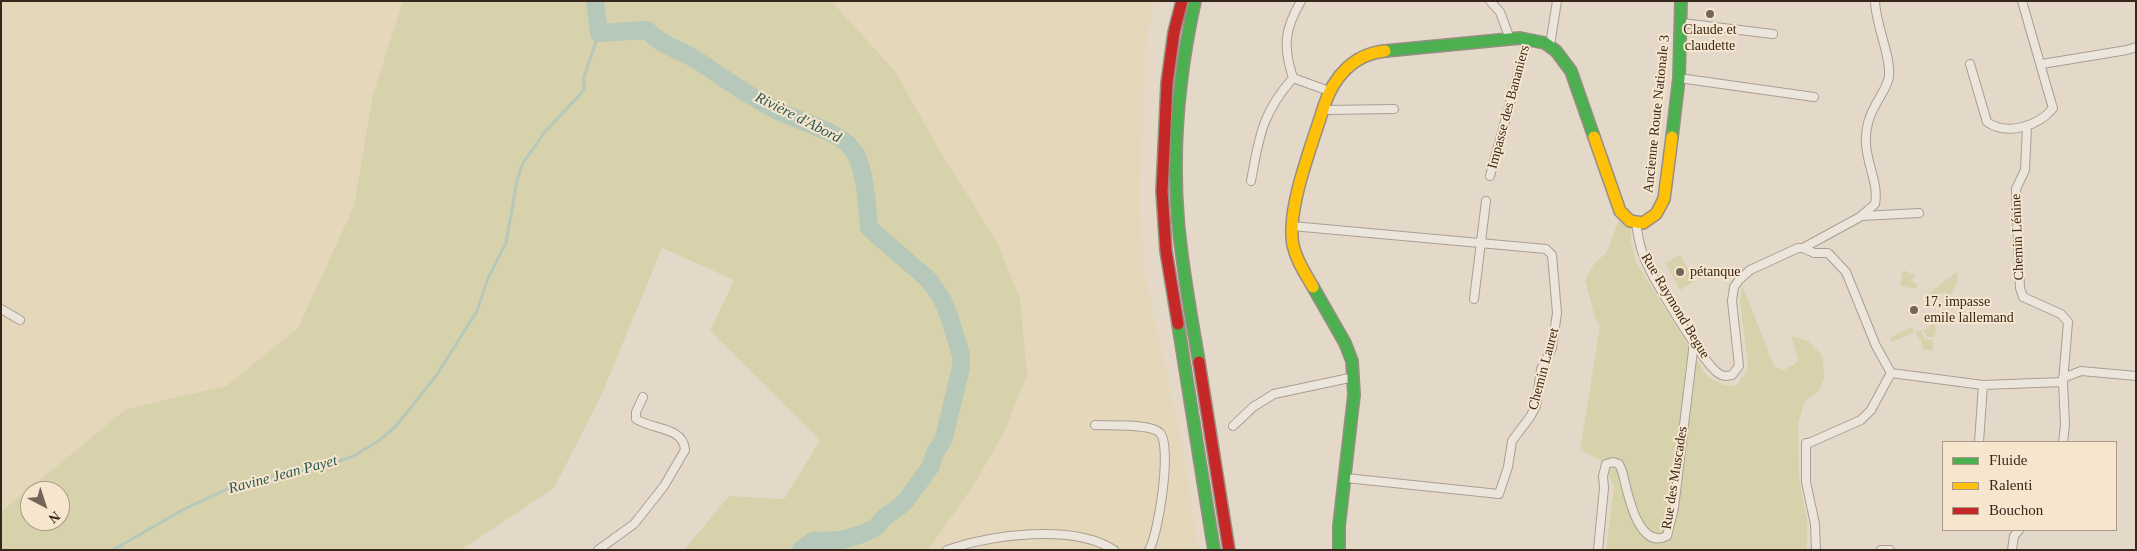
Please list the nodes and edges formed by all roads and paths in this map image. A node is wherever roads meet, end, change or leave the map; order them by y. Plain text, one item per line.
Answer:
1 (1182, 1) edge
2 (1195, 1) edge
3 (1301, 1) edge
4 (1490, 1) edge
5 (1557, 1) edge
6 (1681, 1) edge
7 (1875, 1) edge
8 (2022, 1) edge
9 (1682, 23) junction
10 (1773, 34) dead end
11 (1528, 38) junction
12 (1510, 39) junction
13 (1550, 45) junction
14 (2136, 47) edge
15 (1970, 64) dead end
16 (2042, 64) junction
17 (1293, 78) junction
18 (1678, 78) junction
19 (1329, 91) junction
20 (1814, 97) dead end
21 (1394, 109) dead end
22 (1323, 110) junction
23 (2027, 126) junction
24 (1490, 176) dead end
25 (1251, 181) dead end
26 (1486, 201) dead end
27 (1919, 214) dead end
28 (1860, 217) junction
29 (1636, 223) junction
30 (1292, 226) junction
31 (1481, 243) junction
32 (1802, 248) junction
33 (1474, 299) dead end
34 (1, 309) edge
35 (20, 320) dead end
36 (1694, 342) junction
37 (1891, 374) junction
38 (2136, 376) edge
39 (1354, 377) junction
40 (2063, 380) junction
41 (1982, 385) junction
42 (643, 397) dead end
43 (1095, 425) dead end
44 (1233, 426) dead end
45 (1979, 441) edge
46 (2063, 441) edge
47 (1346, 478) junction
48 (2018, 531) edge
49 (598, 550) edge
50 (947, 550) edge
51 (1114, 550) edge
52 (1149, 550) edge
53 (1214, 550) edge
54 (1229, 550) edge
55 (1339, 550) edge
56 (1598, 550) edge
57 (1816, 550) edge
58 (1881, 550) edge
59 (1890, 550) edge
60 (2012, 550) edge

1 - 53 main road
2 - 54 main road
3 - 17 street
4 - 12 street
5 - 13 street
6 - 9 main road, Ancienne Route Nationale 3
7 - 28 street
8 - 16 street
9 - 10 street
9 - 18 main road, Ancienne Route Nationale 3
11 - 12 main road
11 - 13 main road
11 - 24 street, Impasse des Bananiers
12 - 19 main road
13 - 29 main road
14 - 16 street
15 - 23 street
16 - 23 street
17 - 19 street
17 - 25 street
18 - 20 street
18 - 29 main road, Ancienne Route Nationale 3
19 - 22 main road
21 - 22 street
22 - 30 main road
23 - 40 street, Chemin Lénine
26 - 31 street
27 - 28 street
28 - 32 street
29 - 36 street, Rue Raymond Begue
30 - 31 street, Chemin Lauret
30 - 39 main road
31 - 33 street
31 - 47 street, Chemin Lauret
32 - 36 street, Rue Raymond Begue
32 - 37 street
34 - 35 street
36 - 56 street, Rue des Muscades
37 - 41 street
37 - 57 street
38 - 40 street
39 - 44 street
39 - 47 main road
40 - 41 street
40 - 46 street
41 - 45 street
42 - 49 street
43 - 52 street
47 - 55 main road
48 - 60 street
50 - 51 street
58 - 59 street

